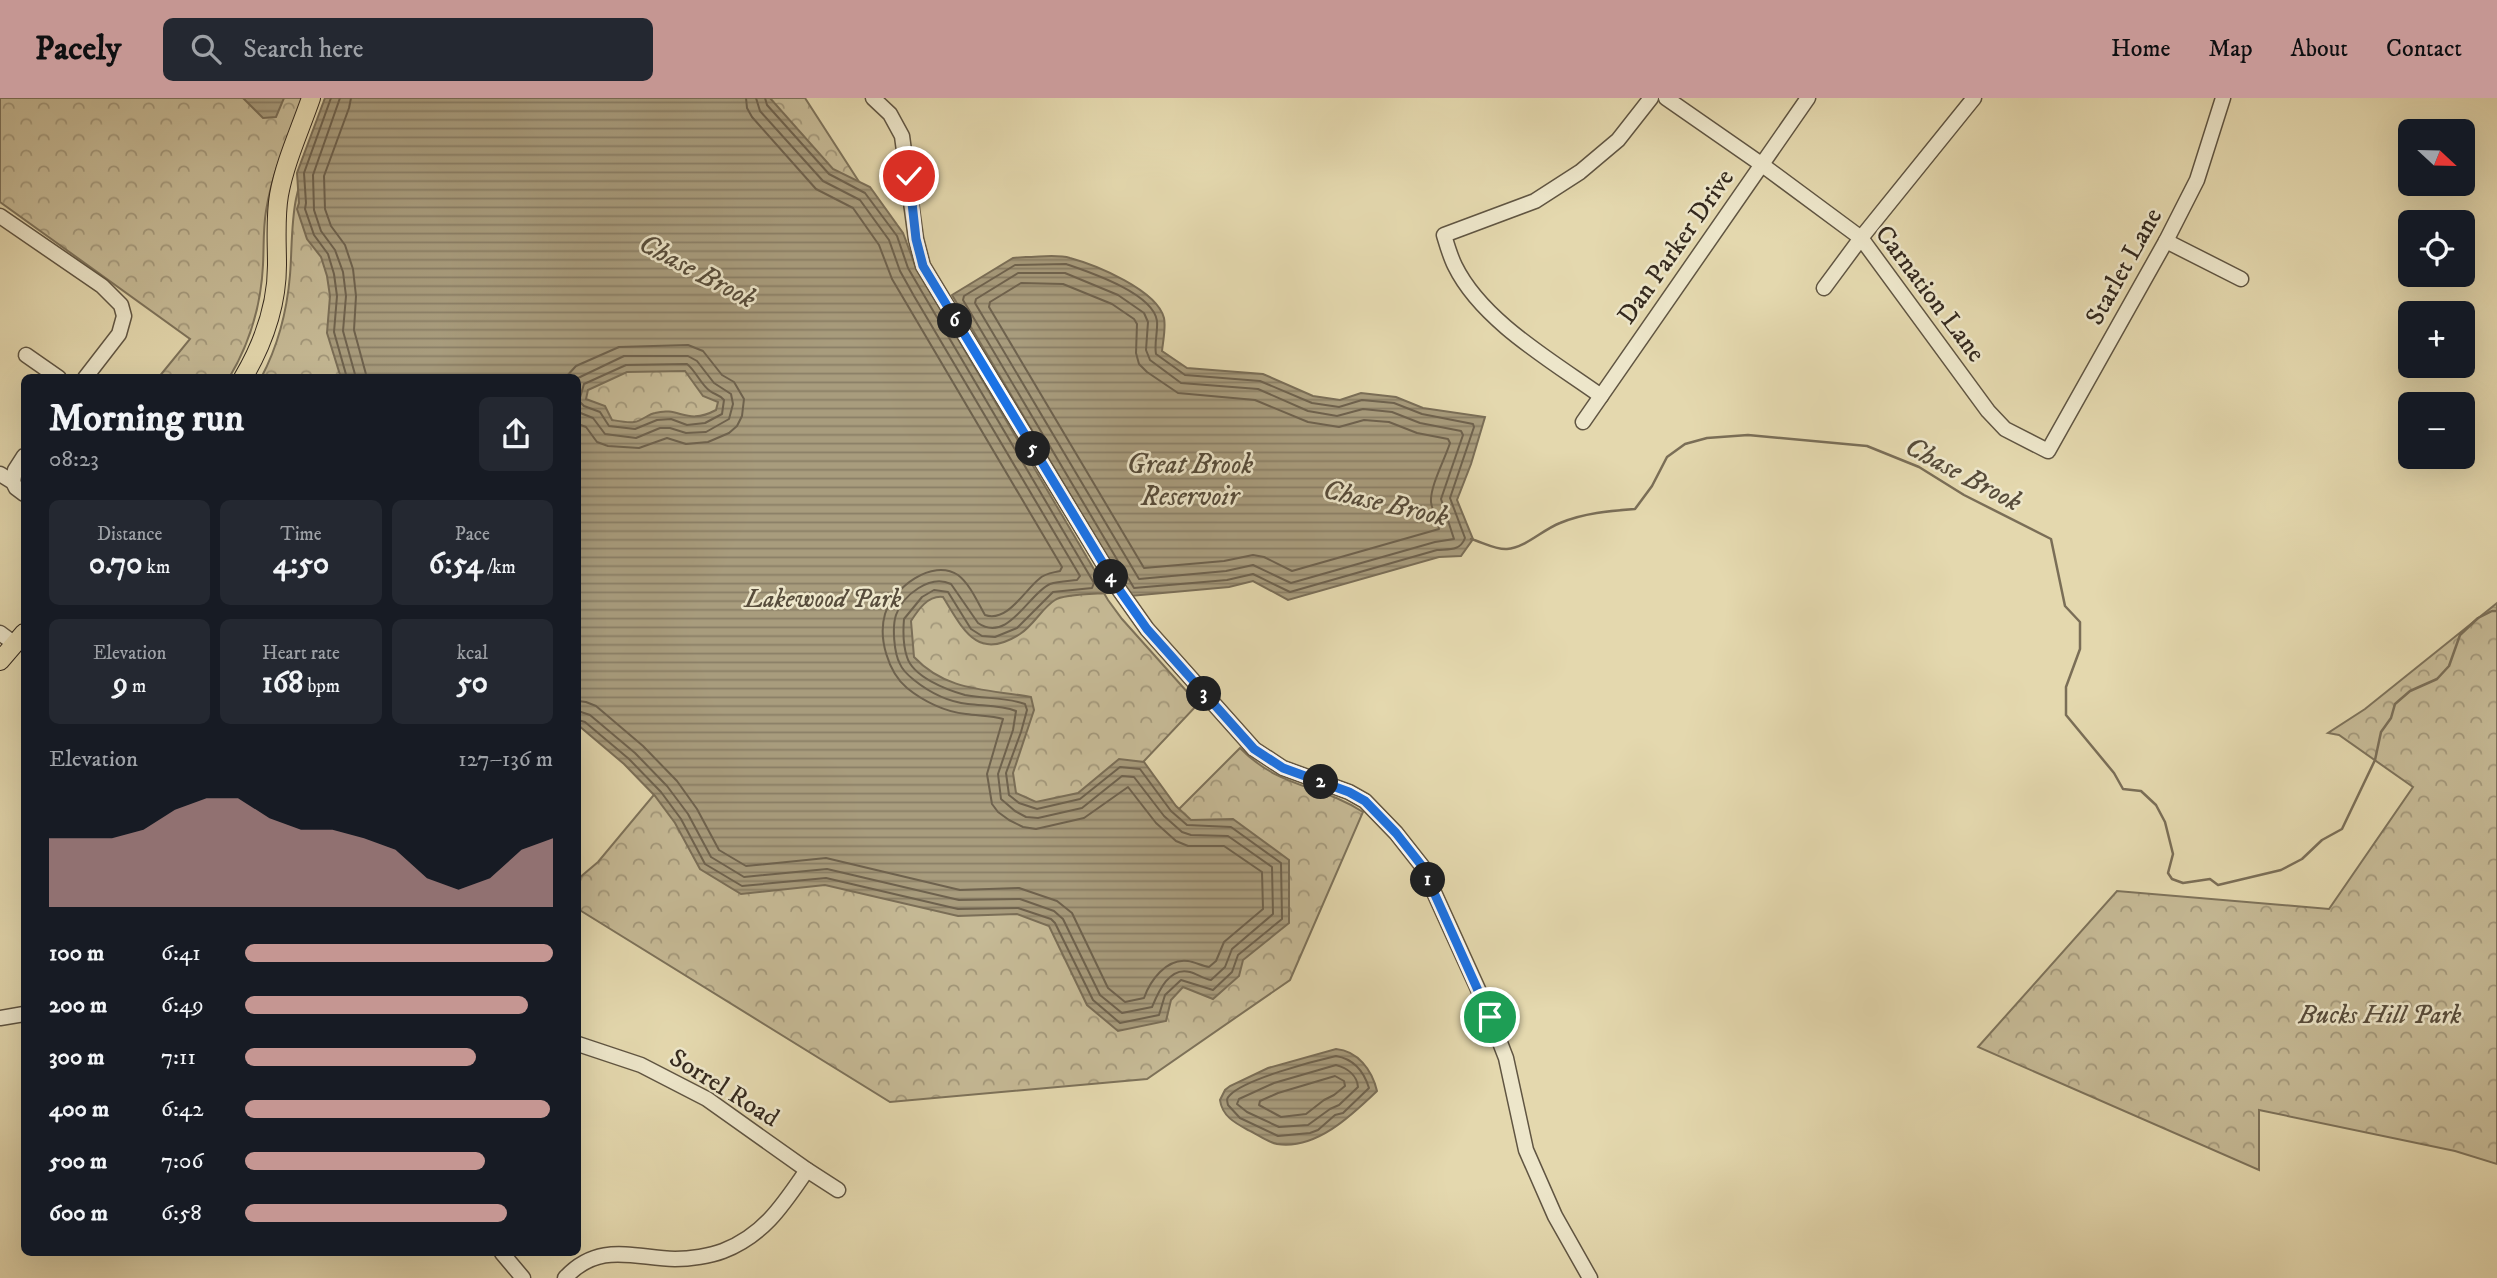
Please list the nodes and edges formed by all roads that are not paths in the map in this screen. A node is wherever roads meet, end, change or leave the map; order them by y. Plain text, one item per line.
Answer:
1 (311, 98) edge
2 (873, 98) edge
3 (1651, 98) edge
4 (1666, 98) edge
5 (1808, 98) edge
6 (1973, 98) edge
7 (2223, 98) edge
8 (1761, 164) junction
9 (0, 216) edge
10 (1861, 238) junction
11 (2166, 241) junction
12 (2241, 279) dead end
13 (1824, 288) dead end
14 (26, 355) dead end
15 (53, 374) edge
16 (88, 374) edge
17 (245, 374) edge
18 (1601, 396) junction
19 (1583, 422) dead end
20 (2048, 450) joint
21 (21, 461) edge
22 (7, 478) edge
23 (21, 492) edge
24 (13, 637) edge
25 (0, 661) edge
26 (21, 1014) edge
27 (0, 1018) edge
28 (581, 1045) edge
29 (807, 1170) junction
30 (838, 1189) dead end
31 (505, 1256) edge
32 (523, 1278) edge
33 (565, 1278) edge
34 (1590, 1278) edge

1 - 17 main road
2 - 34 street
3 - 18 street
4 - 8 street, Carnation Lane
5 - 8 street, Dan Parker Drive
6 - 10 street
7 - 11 street, Starlet Lane
8 - 10 street, Carnation Lane
8 - 18 street, Dan Parker Drive
9 - 16 street
10 - 13 street
10 - 20 street, Carnation Lane
11 - 12 street
11 - 20 street, Starlet Lane
14 - 15 street
18 - 19 street, Dan Parker Drive
21 - 22 street
22 - 23 street
24 - 25 main road
26 - 27 street
28 - 29 street, Sorrel Road
29 - 30 street, Sorrel Road
29 - 33 street
31 - 32 street

